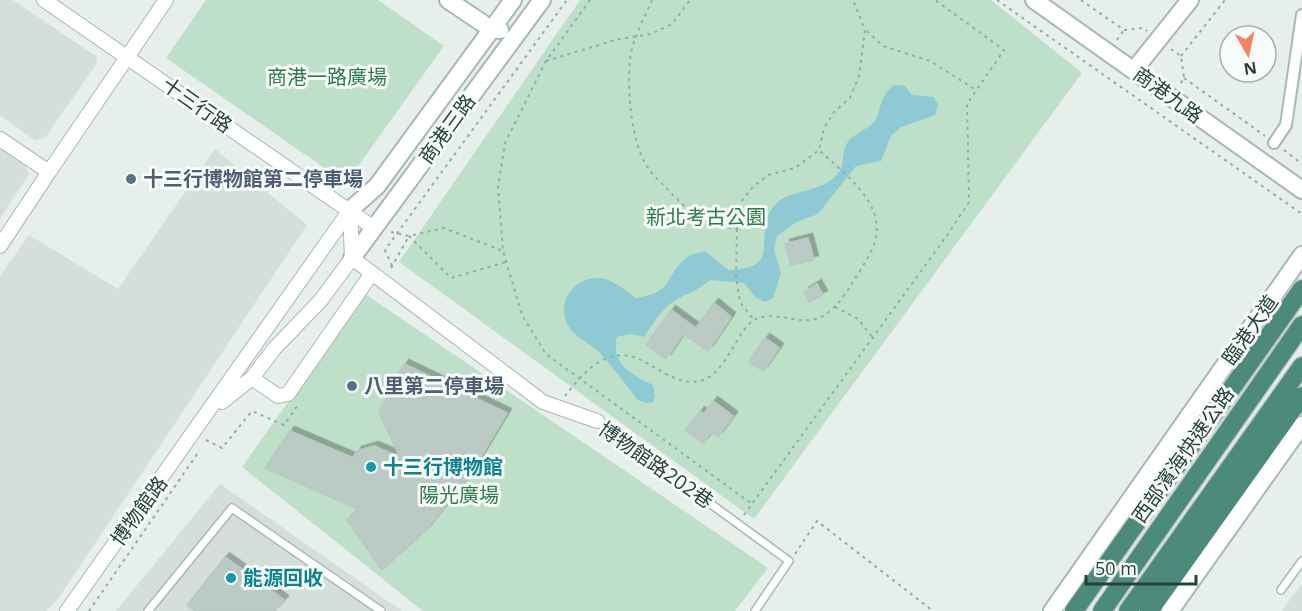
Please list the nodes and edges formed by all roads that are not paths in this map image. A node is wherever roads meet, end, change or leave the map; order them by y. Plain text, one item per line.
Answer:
1 (44, 0) edge
2 (166, 0) edge
3 (448, 0) edge
4 (542, 0) edge
5 (1034, 0) edge
6 (1190, 0) edge
7 (504, 3) edge
8 (1302, 15) edge
9 (490, 29) junction
10 (518, 33) junction
11 (128, 57) junction
12 (1134, 70) junction
13 (0, 139) edge
14 (1274, 143) road end
15 (49, 172) junction
16 (1302, 190) edge
17 (350, 210) junction
18 (374, 228) junction
19 (0, 246) edge
20 (1302, 255) edge
21 (352, 258) junction
22 (372, 273) junction
23 (1302, 289) edge
24 (1302, 325) edge
25 (1302, 339) edge
26 (1302, 355) edge
27 (1302, 366) edge
28 (252, 378) junction
29 (1302, 396) edge
30 (211, 410) junction
31 (597, 421) joint
32 (1302, 425) edge
33 (1302, 561) edge
34 (1281, 590) dead end
35 (67, 611) edge
36 (148, 611) edge
37 (381, 611) edge
38 (755, 611) edge
39 (1052, 611) edge
40 (1074, 611) edge
41 (1102, 611) edge
42 (1109, 611) edge
43 (1120, 611) edge
44 (1128, 611) edge
45 (1149, 611) edge
46 (1170, 611) edge

1 - 11 street, 十三行路
2 - 11 street
3 - 9 street
4 - 10 street, 商港三路
5 - 12 street, 商港九路
6 - 12 street
7 - 9 street, 商港三路
7 - 10 street
8 - 14 street
9 - 10 street
9 - 17 street, 商港三路
10 - 18 street, 商港三路
11 - 15 street
11 - 17 street, 十三行路
12 - 16 street, 商港九路
13 - 15 street
15 - 19 street
17 - 18 street, 十三行路
17 - 21 street
17 - 30 street, 博物館路
18 - 21 street, 商港三路
20 - 39 street, 臨港大道
21 - 22 street, 博物館路202巷
21 - 28 street, 博物館路
22 - 28 street
22 - 31 street, 博物館路202巷
23 - 40 highway
24 - 41 highway, 西部濱海快速公路
25 - 42 street
26 - 43 street
27 - 44 highway
28 - 30 street, 博物館路
29 - 45 highway
30 - 35 street, 博物館路
31 - 38 lane, 博物館路202巷
32 - 46 street
33 - 34 lane
36 - 37 lane

